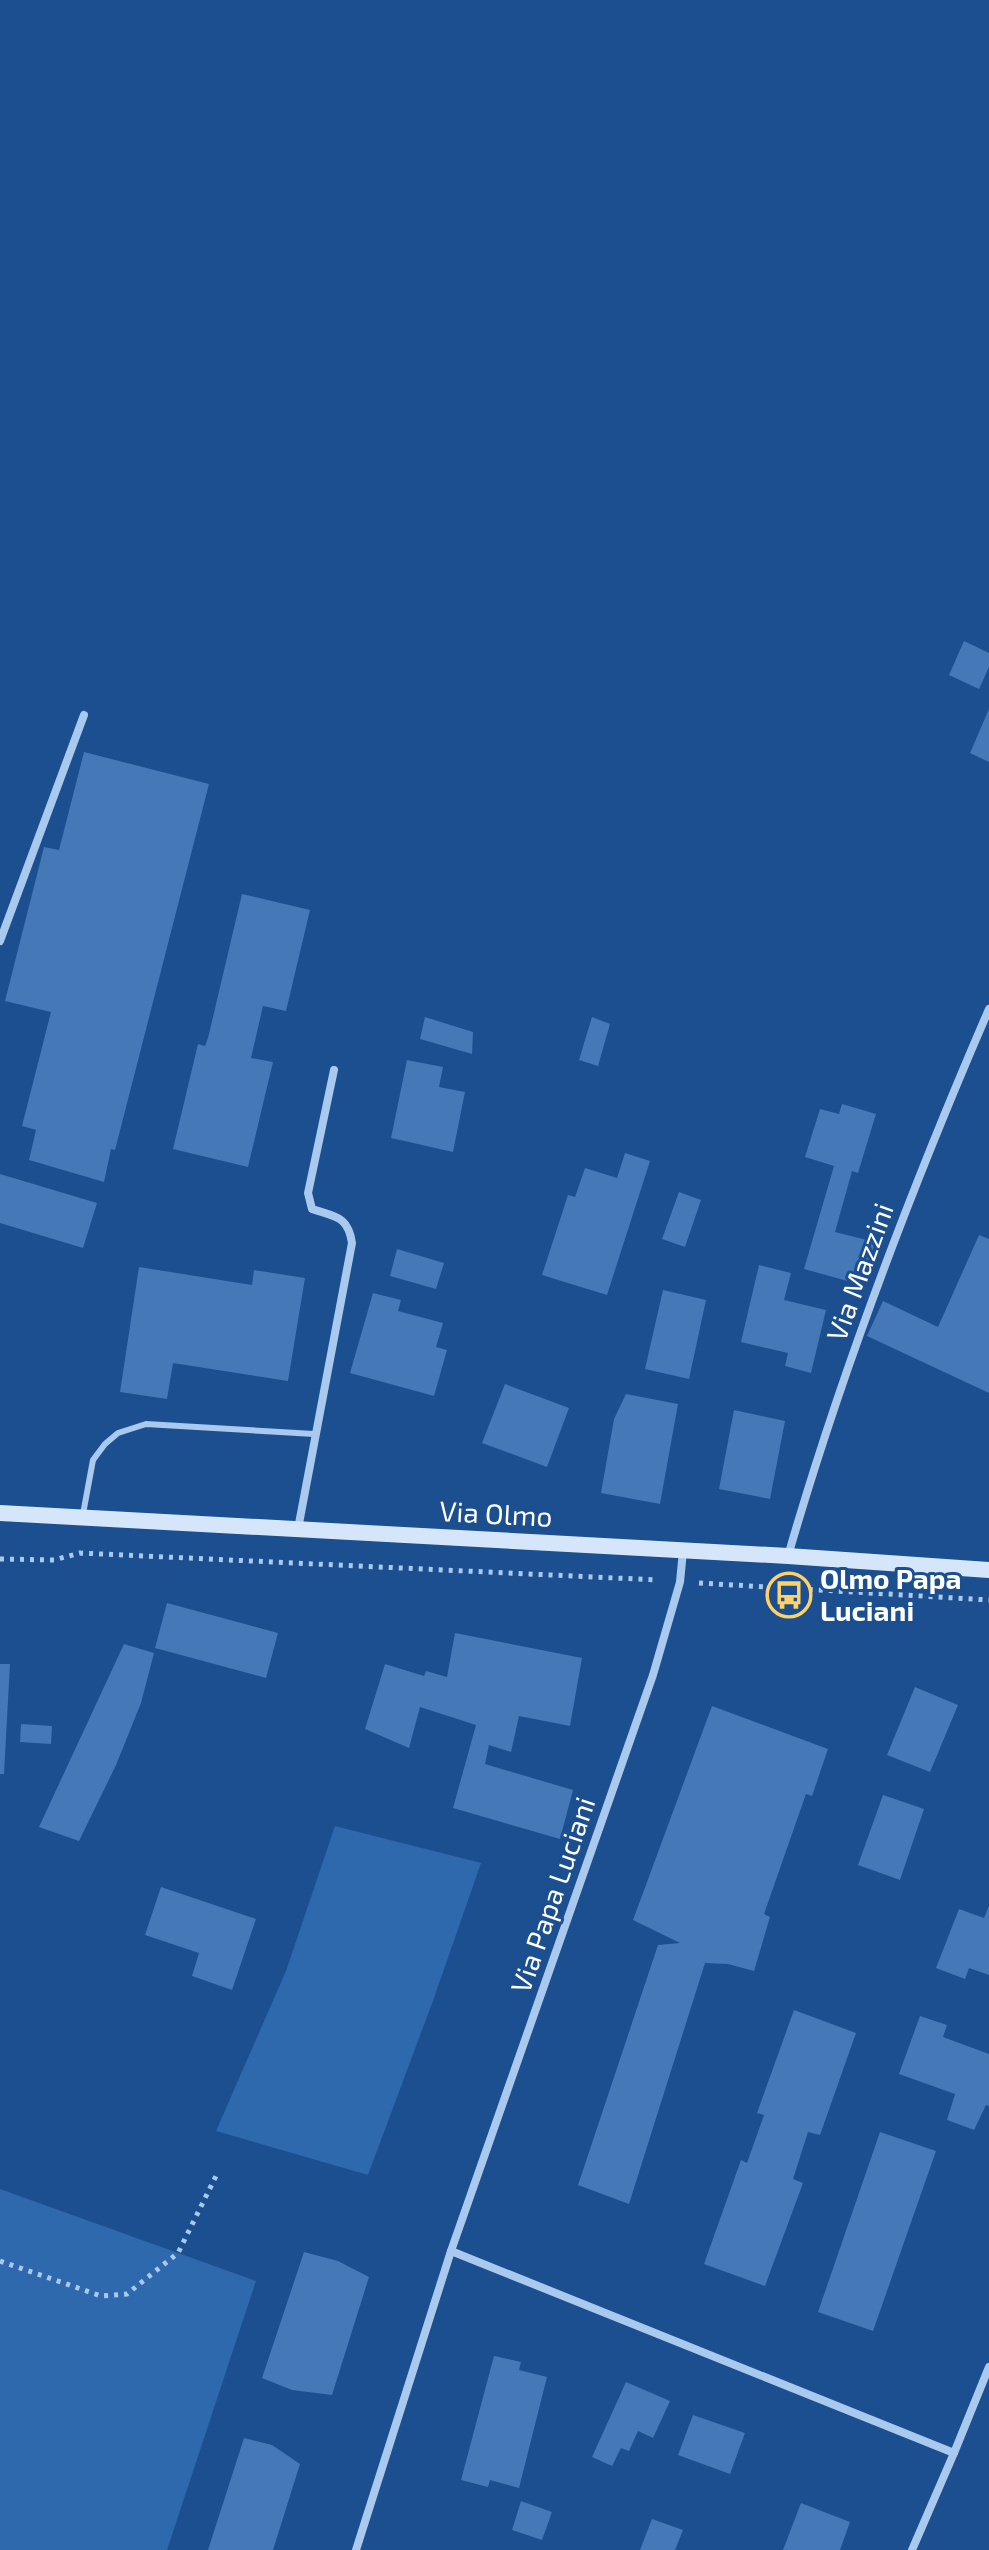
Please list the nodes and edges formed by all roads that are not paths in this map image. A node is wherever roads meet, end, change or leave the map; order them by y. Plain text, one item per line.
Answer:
1 (84, 715) dead end
2 (0, 941) edge
3 (989, 1009) edge
4 (334, 1070) dead end
5 (314, 1434) junction
6 (0, 1513) edge
7 (83, 1518) junction
8 (298, 1529) junction
9 (683, 1551) junction
10 (788, 1556) junction
11 (989, 1570) edge
12 (451, 2251) junction
13 (989, 2367) edge
14 (954, 2453) junction
15 (356, 2550) edge
16 (912, 2550) edge

1 - 2 street
3 - 10 street, Via Mazzini
4 - 5 street
5 - 7 lane
5 - 8 street
6 - 7 street, Via Olmo
7 - 8 street, Via Olmo
8 - 9 street, Via Olmo
9 - 10 street, Via Olmo
9 - 12 street, Via Papa Luciani
10 - 11 street, Via Olmo
12 - 14 street
12 - 15 street, Via Papa Luciani
13 - 14 street
14 - 16 street

